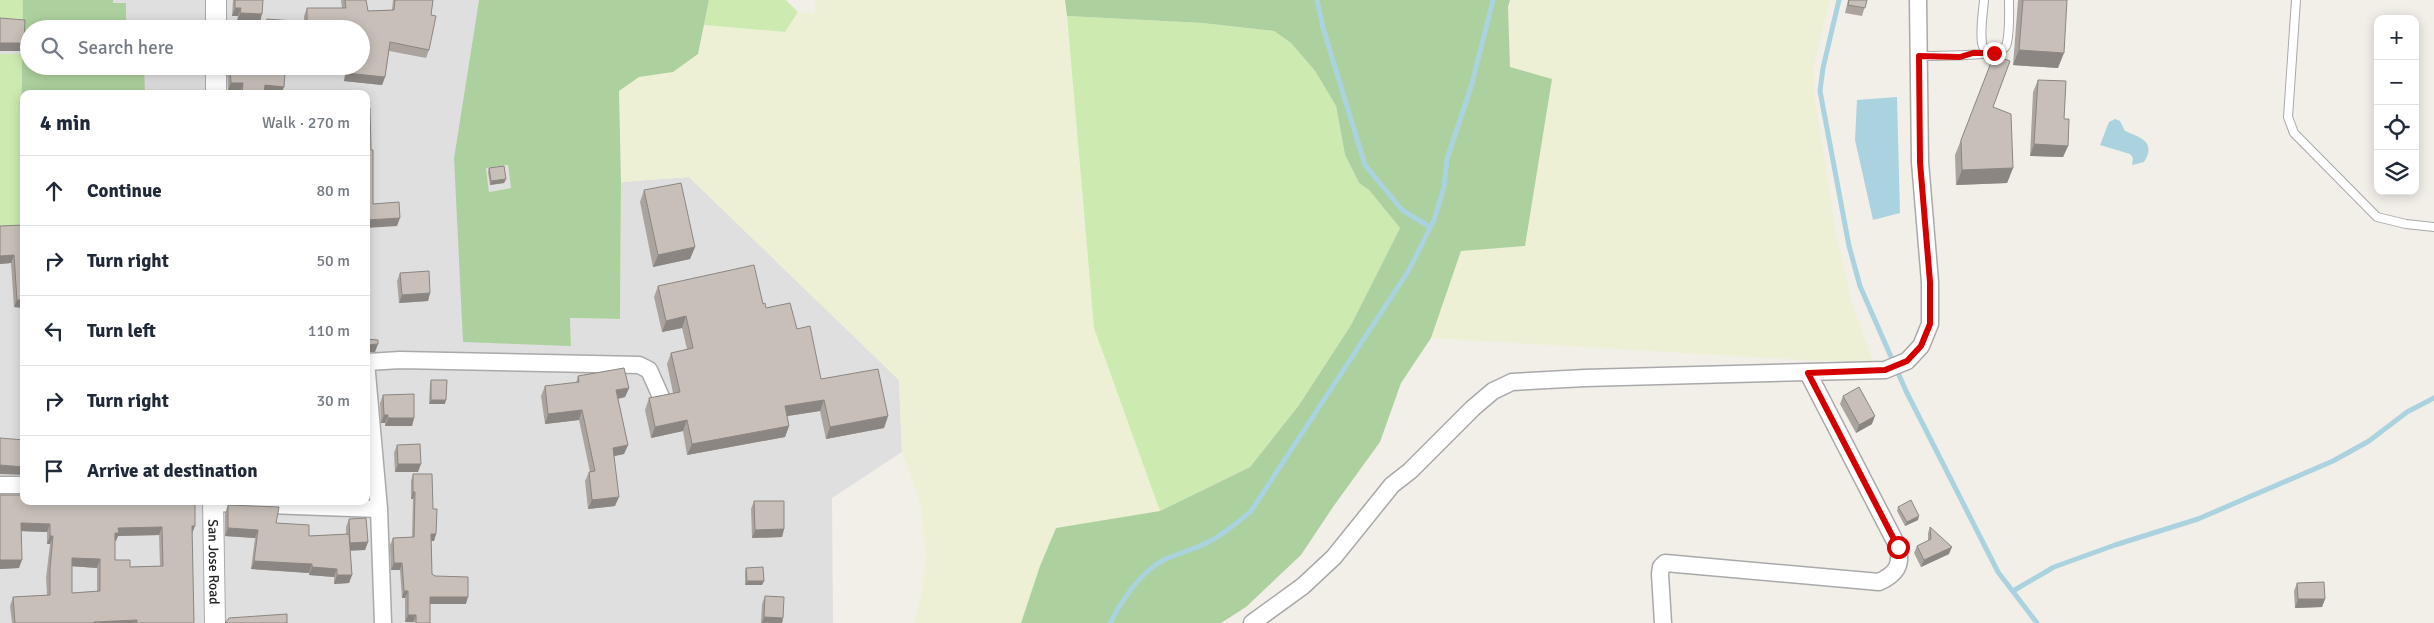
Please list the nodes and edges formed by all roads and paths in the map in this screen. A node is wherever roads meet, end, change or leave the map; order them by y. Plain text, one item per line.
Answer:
1 (216, 0) edge
2 (1918, 0) edge
3 (1984, 0) edge
4 (2009, 0) edge
5 (2296, 0) edge
6 (216, 20) edge
7 (1982, 39) junction
8 (1973, 53) junction
9 (1994, 53) junction
10 (1919, 56) junction
11 (216, 75) edge
12 (216, 90) edge
13 (2434, 228) edge
14 (370, 362) edge
15 (1808, 373) junction
16 (661, 397) edge
17 (370, 399) edge
18 (0, 485) edge
19 (20, 485) edge
20 (213, 505) edge
21 (284, 505) edge
22 (379, 509) junction
23 (215, 623) edge
24 (383, 623) edge
25 (1252, 623) edge
26 (1663, 623) edge

1 - 6 street
2 - 10 street
3 - 7 lane
4 - 9 lane
5 - 13 lane
7 - 8 lane
7 - 9 lane
8 - 9 lane
8 - 10 lane
10 - 15 street
11 - 12 street
14 - 16 street
15 - 25 street
15 - 26 street
17 - 22 street
18 - 19 street
20 - 23 street, San Jose Road
21 - 22 street
22 - 24 street

